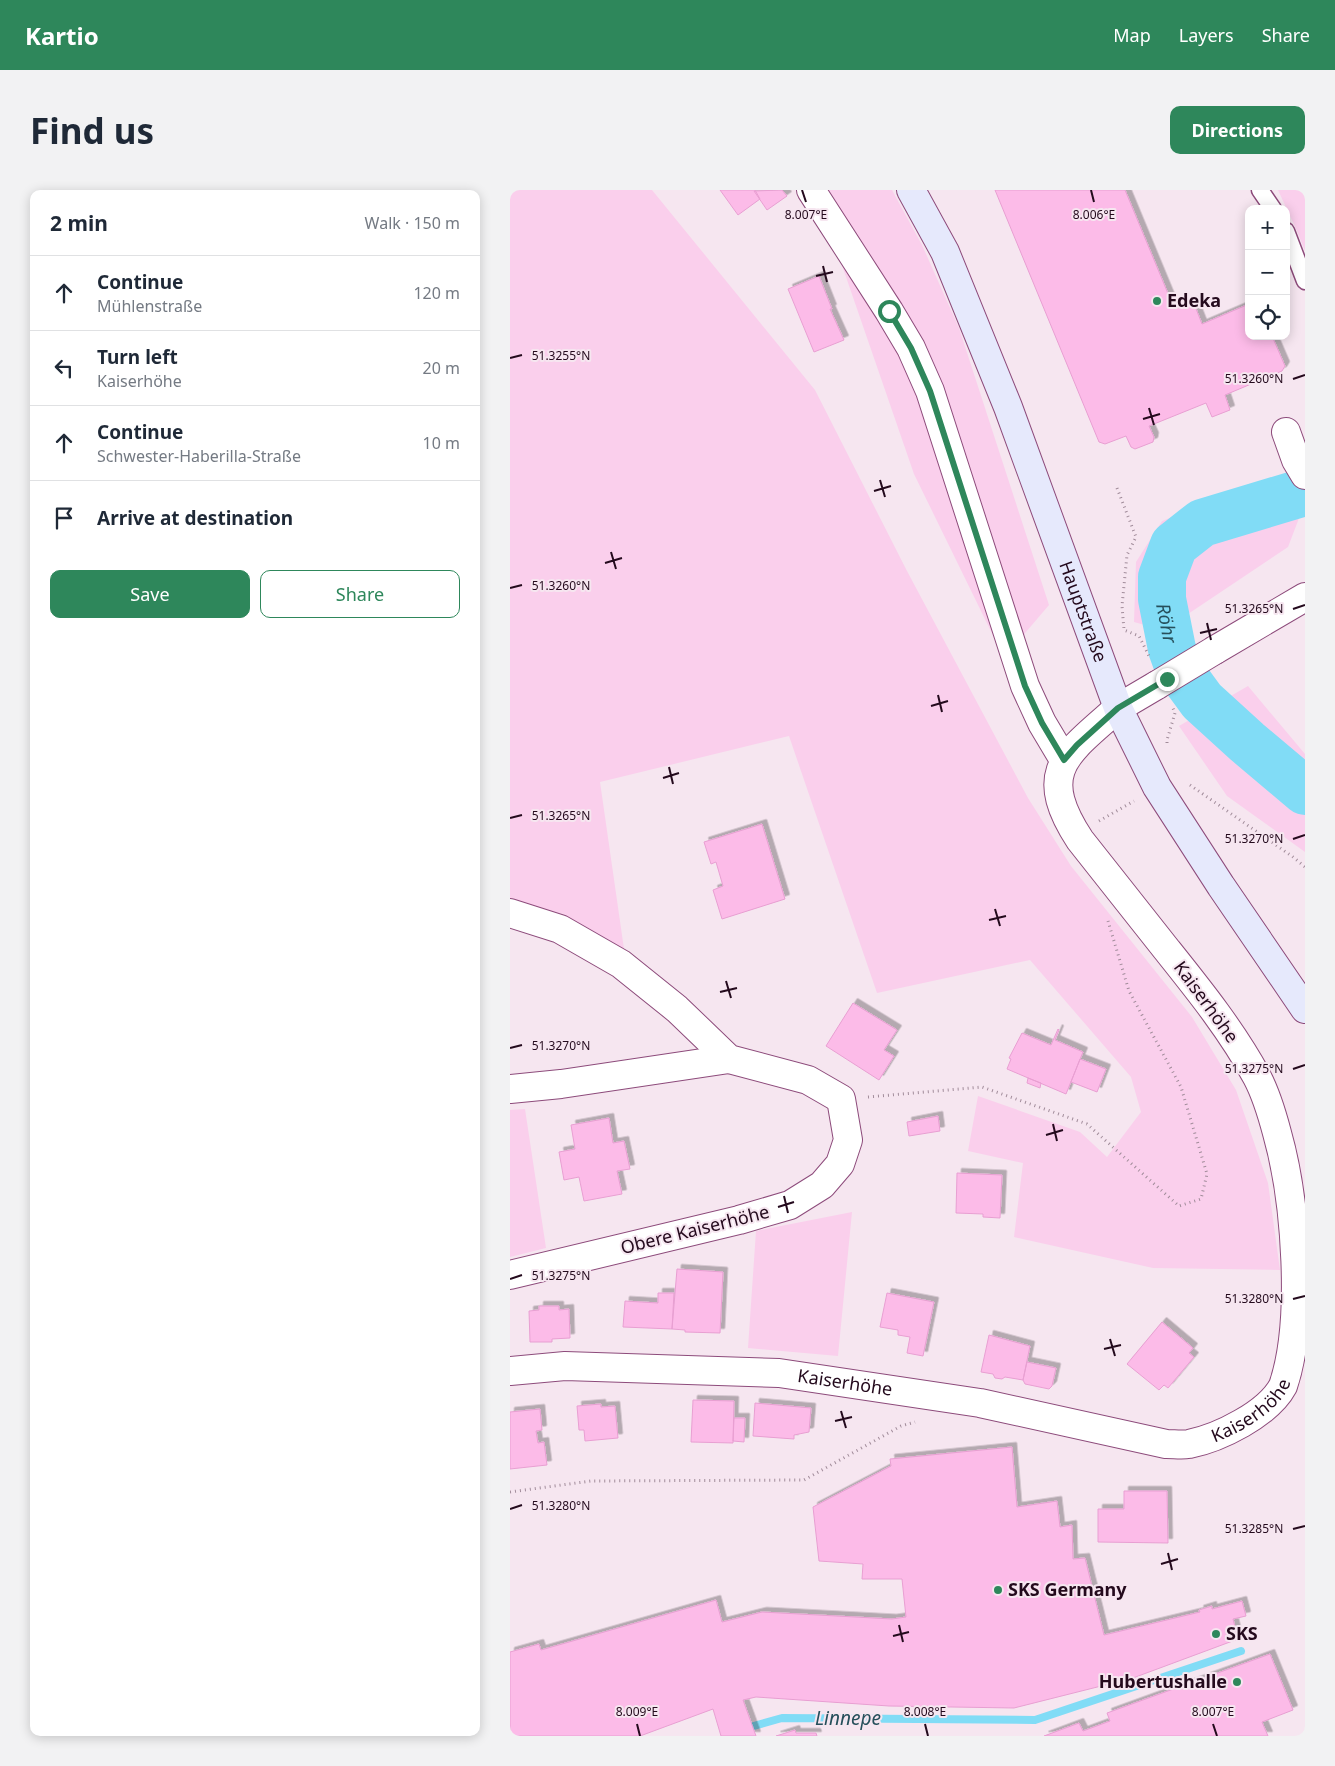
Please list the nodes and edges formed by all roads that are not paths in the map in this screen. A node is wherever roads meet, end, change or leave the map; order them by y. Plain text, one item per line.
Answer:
1 (811, 190) edge
2 (910, 190) edge
3 (1260, 190) edge
4 (1270, 205) edge
5 (1290, 242) edge
6 (1305, 281) edge
7 (1286, 432) dead end
8 (1301, 462) edge
9 (1305, 597) edge
10 (1118, 708) junction
11 (1064, 760) junction
12 (510, 913) edge
13 (1305, 1009) edge
14 (729, 1059) junction
15 (510, 1088) edge
16 (510, 1275) edge
17 (510, 1371) edge

1 - 11 street
2 - 10 main road, Hauptstraße
3 - 4 lane
5 - 6 lane
7 - 8 street
9 - 10 street, bridge
10 - 11 street
10 - 13 main road, Hauptstraße
11 - 17 street, Kaiserhöhe
12 - 14 street
14 - 15 street
14 - 16 street, Obere Kaiserhöhe

